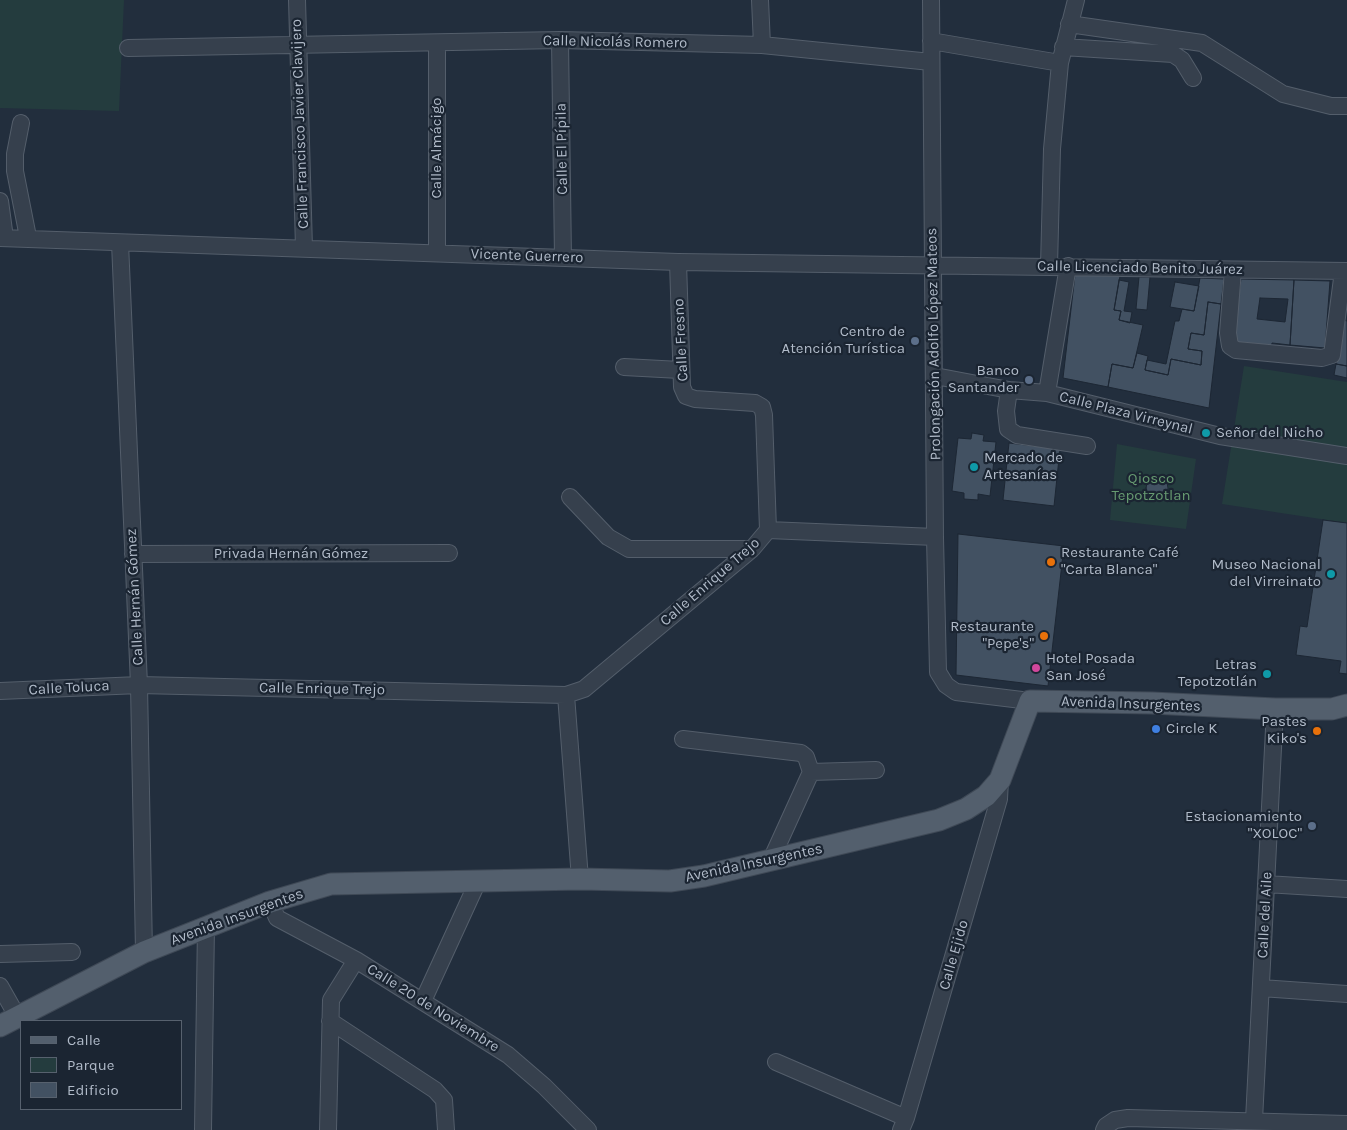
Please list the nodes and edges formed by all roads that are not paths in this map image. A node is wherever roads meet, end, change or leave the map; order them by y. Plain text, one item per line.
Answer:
1 (297, 0) edge
2 (760, 0) edge
3 (931, 0) edge
4 (1076, 0) edge
5 (1069, 24) junction
6 (560, 40) junction
7 (931, 41) junction
8 (436, 43) junction
9 (762, 45) junction
10 (299, 46) junction
11 (128, 48) dead end
12 (1061, 55) junction
13 (930, 62) junction
14 (1192, 78) dead end
15 (1347, 106) edge
16 (21, 123) dead end
17 (0, 200) edge
18 (28, 237) junction
19 (2, 238) edge
20 (120, 243) junction
21 (304, 248) junction
22 (437, 253) junction
23 (564, 258) junction
24 (678, 262) junction
25 (934, 266) junction
26 (1049, 266) junction
27 (1068, 266) junction
28 (1233, 270) junction
29 (1345, 271) edge
30 (624, 367) dead end
31 (680, 370) junction
32 (935, 376) junction
33 (1009, 390) junction
34 (1047, 393) junction
35 (1087, 446) dead end
36 (1347, 456) edge
37 (570, 497) dead end
38 (768, 530) junction
39 (935, 537) junction
40 (752, 549) junction
41 (449, 553) dead end
42 (133, 554) junction
43 (139, 685) junction
44 (0, 691) edge
45 (566, 695) junction
46 (1030, 701) junction
47 (1347, 705) edge
48 (1275, 709) junction
49 (682, 739) dead end
50 (876, 770) dead end
51 (811, 772) junction
52 (1000, 780) junction
53 (771, 860) junction
54 (580, 879) junction
55 (478, 881) junction
56 (1266, 884) junction
57 (1347, 890) edge
58 (270, 902) junction
59 (206, 926) junction
60 (72, 952) dead end
61 (144, 952) junction
62 (0, 954) edge
63 (356, 960) junction
64 (0, 986) edge
65 (1261, 988) junction
66 (1347, 994) edge
67 (423, 1001) junction
68 (330, 1020) junction
69 (8, 1021) edge
70 (776, 1062) dead end
71 (1254, 1120) junction
72 (904, 1124) edge
73 (1347, 1124) edge
74 (1110, 1125) edge
75 (203, 1130) edge
76 (328, 1130) edge
77 (446, 1130) edge
78 (588, 1130) edge

1 - 10 street, Calle Francisco Javier Clavijero
2 - 9 street
3 - 7 street, Prolongación Adolfo López Mateos
4 - 5 street
5 - 12 street
5 - 15 street
6 - 8 street, Calle Nicolás Romero
6 - 9 street, Calle Nicolás Romero
6 - 23 street, Calle El Pípila
7 - 12 street
7 - 13 street, Prolongación Adolfo López Mateos
8 - 10 street, Calle Nicolás Romero
8 - 22 street, Calle Almácigo
9 - 13 street, Calle Nicolás Romero
10 - 11 street, Calle Nicolás Romero
10 - 21 street, Calle Francisco Javier Clavijero
12 - 14 street
12 - 26 street
13 - 25 street, Prolongación Adolfo López Mateos
16 - 18 street
17 - 19 street
18 - 19 street, Vicente Guerrero
18 - 20 street, Vicente Guerrero
20 - 21 street, Vicente Guerrero
20 - 42 street, Calle Hernán Gómez
21 - 22 street, Vicente Guerrero
22 - 23 street, Vicente Guerrero
23 - 24 street, Vicente Guerrero
24 - 25 street, Vicente Guerrero
24 - 31 street, Calle Fresno
25 - 26 street, Calle Licenciado Benito Juárez
25 - 32 street, Prolongación Adolfo López Mateos
26 - 27 street, Calle Licenciado Benito Juárez
27 - 28 street, Calle Licenciado Benito Juárez
27 - 34 street
28 - 29 street, Calle Licenciado Benito Juárez
28 - 29 street
30 - 31 street
31 - 38 street, Calle Fresno
32 - 33 street, Calle Plaza Virreynal
32 - 39 street, Prolongación Adolfo López Mateos
33 - 34 street, Calle Plaza Virreynal
33 - 35 street
34 - 36 street, Calle Plaza Virreynal
37 - 40 street
38 - 39 street, Calle Enrique Trejo
38 - 40 street, Calle Enrique Trejo
39 - 46 street, Prolongación Adolfo López Mateos
40 - 45 street, Calle Enrique Trejo
41 - 42 street, Privada Hernán Gómez
42 - 43 street, Calle Hernán Gómez
43 - 44 street, Calle Toluca
43 - 45 street, Calle Enrique Trejo
43 - 61 street, Calle Hernán Gómez
45 - 54 street
46 - 48 main road, Avenida Insurgentes
46 - 52 main road, Avenida Insurgentes
47 - 48 main road, Avenida Insurgentes
48 - 56 street, Calle del Aile
49 - 51 street
50 - 51 street
51 - 53 street
52 - 53 main road, Avenida Insurgentes
52 - 72 street, Calle Ejido
53 - 54 main road, Avenida Insurgentes
54 - 55 main road, Avenida Insurgentes
55 - 58 main road, Avenida Insurgentes
55 - 67 street
56 - 57 street
56 - 65 street, Calle del Aile
58 - 59 main road, Avenida Insurgentes
58 - 63 street, Calle 20 de Noviembre
59 - 61 main road, Avenida Insurgentes
59 - 75 street
60 - 62 street
61 - 69 main road, Avenida Insurgentes
63 - 67 street, Calle 20 de Noviembre
63 - 68 street
64 - 69 street
65 - 66 street
65 - 71 street, Calle del Aile
67 - 78 street, Calle 20 de Noviembre
68 - 76 street
68 - 77 street
70 - 72 street
71 - 73 street
71 - 74 street

